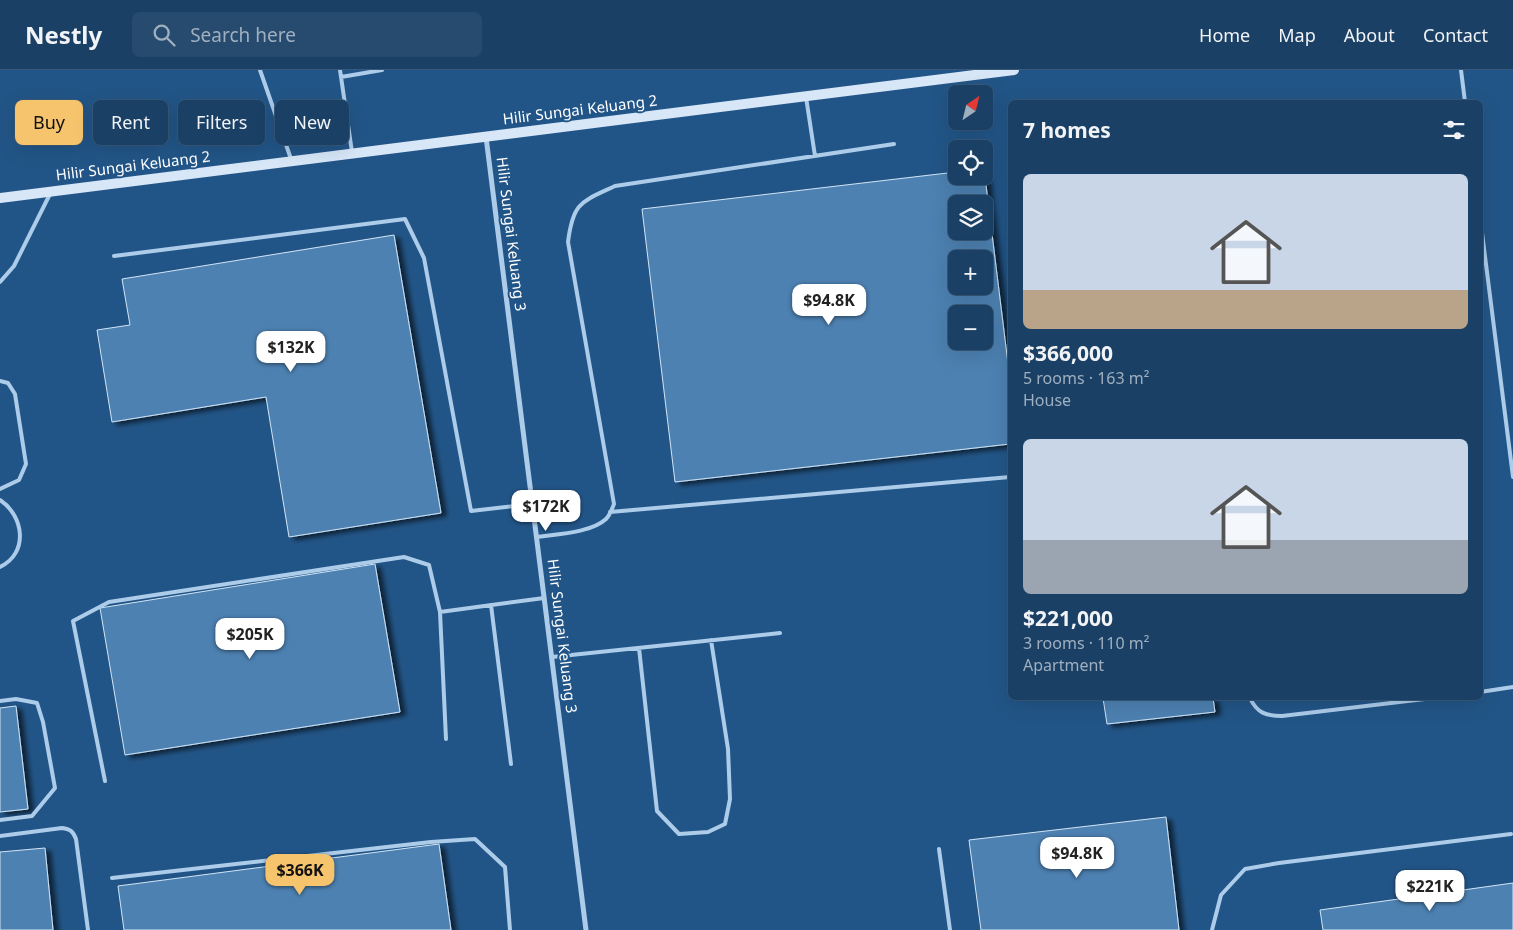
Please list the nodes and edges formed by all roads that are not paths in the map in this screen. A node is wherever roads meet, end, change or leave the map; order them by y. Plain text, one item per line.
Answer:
1 (260, 70) edge
2 (340, 70) edge
3 (382, 70) edge
4 (1014, 70) edge
5 (1461, 70) edge
6 (340, 77) junction
7 (806, 96) junction
8 (1465, 100) edge
9 (486, 137) junction
10 (894, 144) dead end
11 (352, 154) junction
12 (815, 156) junction
13 (292, 162) junction
14 (51, 192) junction
15 (0, 198) edge
16 (1483, 241) edge
17 (114, 256) dead end
18 (0, 282) edge
19 (0, 380) edge
20 (1008, 477) edge
21 (1513, 477) edge
22 (0, 489) edge
23 (0, 500) edge
24 (532, 504) junction
25 (610, 512) junction
26 (536, 537) junction
27 (0, 567) edge
28 (544, 598) junction
29 (491, 606) junction
30 (440, 612) junction
31 (780, 633) dead end
32 (711, 640) junction
33 (639, 648) junction
34 (552, 657) junction
35 (1513, 687) edge
36 (1483, 692) edge
37 (1251, 700) edge
38 (1416, 700) edge
39 (0, 701) edge
40 (446, 739) dead end
41 (510, 764) dead end
42 (105, 781) dead end
43 (0, 820) edge
44 (1511, 834) dead end
45 (0, 836) edge
46 (939, 849) dead end
47 (112, 878) dead end
48 (88, 930) edge
49 (510, 930) edge
50 (586, 930) edge
51 (950, 930) edge
52 (1212, 930) edge

1 - 13 lane
2 - 6 lane
3 - 6 lane
4 - 7 street, Hilir Sungai Keluang 2
5 - 8 lane
6 - 11 lane
7 - 9 street, Hilir Sungai Keluang 2
7 - 12 lane
9 - 11 street, Hilir Sungai Keluang 2
9 - 24 street, Hilir Sungai Keluang 3
10 - 12 lane
11 - 13 street, Hilir Sungai Keluang 2
12 - 25 lane
13 - 14 street, Hilir Sungai Keluang 2
14 - 15 street, Hilir Sungai Keluang 2
14 - 18 lane
16 - 21 lane
17 - 24 lane
19 - 22 lane
20 - 25 lane
23 - 27 lane
24 - 26 street, Hilir Sungai Keluang 3
25 - 26 lane
26 - 28 street, Hilir Sungai Keluang 3
28 - 29 lane
28 - 34 street, Hilir Sungai Keluang 3
29 - 30 lane
29 - 41 lane
30 - 40 lane
30 - 42 lane
31 - 32 lane
32 - 33 lane
32 - 33 lane
33 - 34 lane
34 - 50 street, Hilir Sungai Keluang 3
35 - 36 lane
37 - 38 lane
39 - 43 lane
44 - 52 lane
45 - 48 lane
46 - 51 lane
47 - 49 lane

